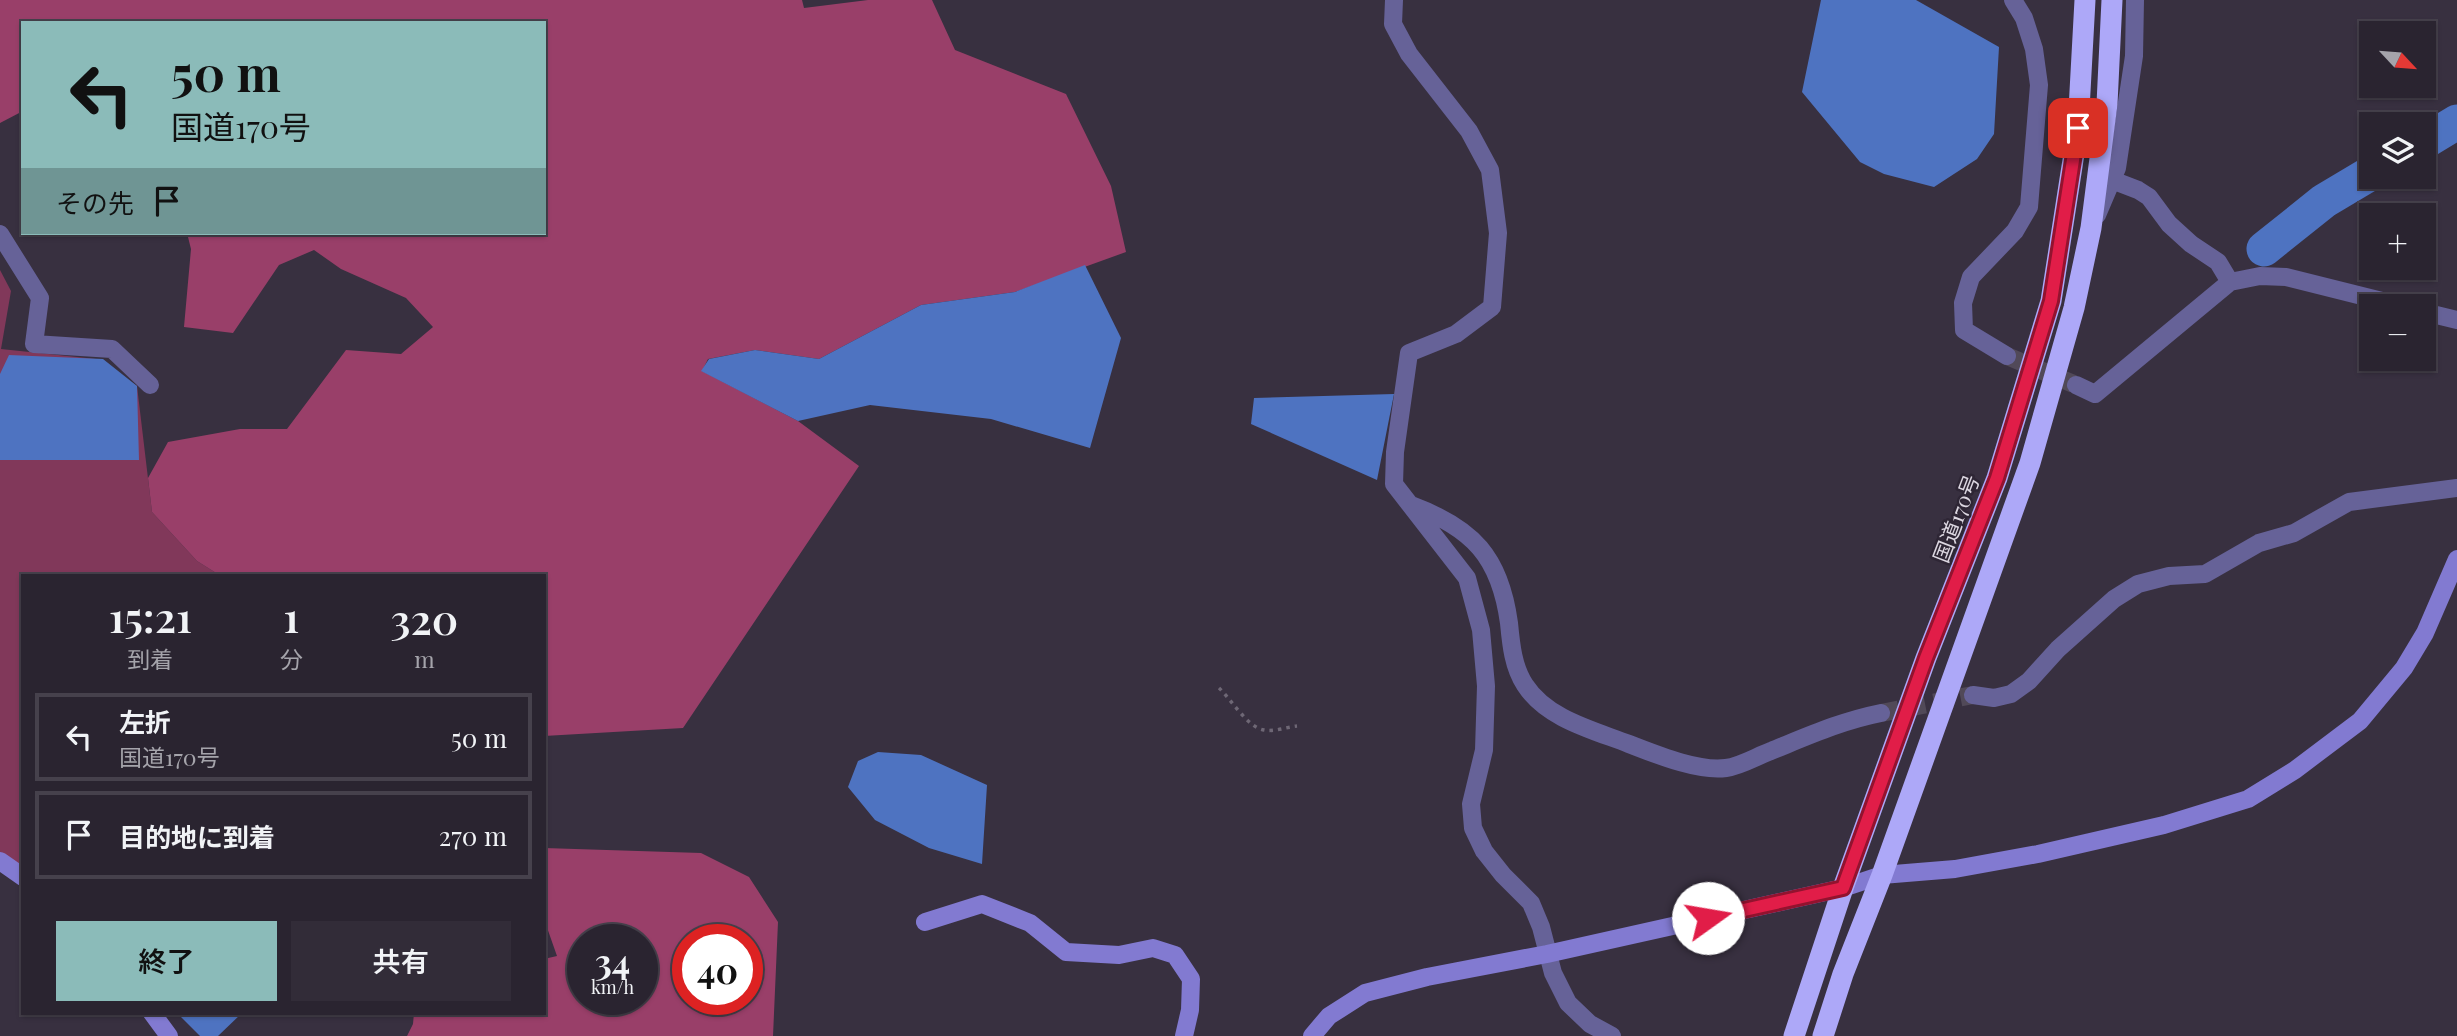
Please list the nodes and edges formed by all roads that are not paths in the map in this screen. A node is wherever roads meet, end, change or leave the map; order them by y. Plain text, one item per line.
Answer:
1 (1394, 0) edge
2 (2013, 0) edge
3 (2085, 0) edge
4 (2112, 0) edge
5 (2136, 0) edge
6 (2112, 180) junction
7 (2091, 228) junction
8 (0, 234) edge
9 (2230, 282) junction
10 (2359, 295) edge
11 (2436, 315) edge
12 (2457, 320) edge
13 (2007, 356) tunnel mouth
14 (150, 385) dead end
15 (2076, 385) tunnel mouth
16 (2457, 488) edge
17 (1410, 505) junction
18 (2457, 559) edge
19 (1973, 695) tunnel mouth
20 (1881, 713) tunnel mouth
21 (0, 861) edge
22 (1882, 875) junction
23 (21, 876) edge
24 (1843, 888) junction
25 (925, 922) dead end
26 (1547, 954) junction
27 (153, 1015) edge
28 (169, 1036) edge
29 (1184, 1036) edge
30 (1311, 1036) edge
31 (1612, 1036) edge
32 (1794, 1036) edge
33 (1823, 1036) edge

1 - 17 street
2 - 13 street
3 - 24 highway, 国道170号
4 - 7 highway
5 - 6 street
6 - 7 street
6 - 9 street
7 - 22 highway
8 - 14 street
9 - 10 street
9 - 15 street
11 - 12 street
16 - 19 street
17 - 20 street
17 - 26 street
18 - 22 street
21 - 23 street
22 - 24 street
22 - 33 highway
24 - 26 street
24 - 32 highway, 国道170号
25 - 29 street
26 - 30 street
26 - 31 street
27 - 28 street

